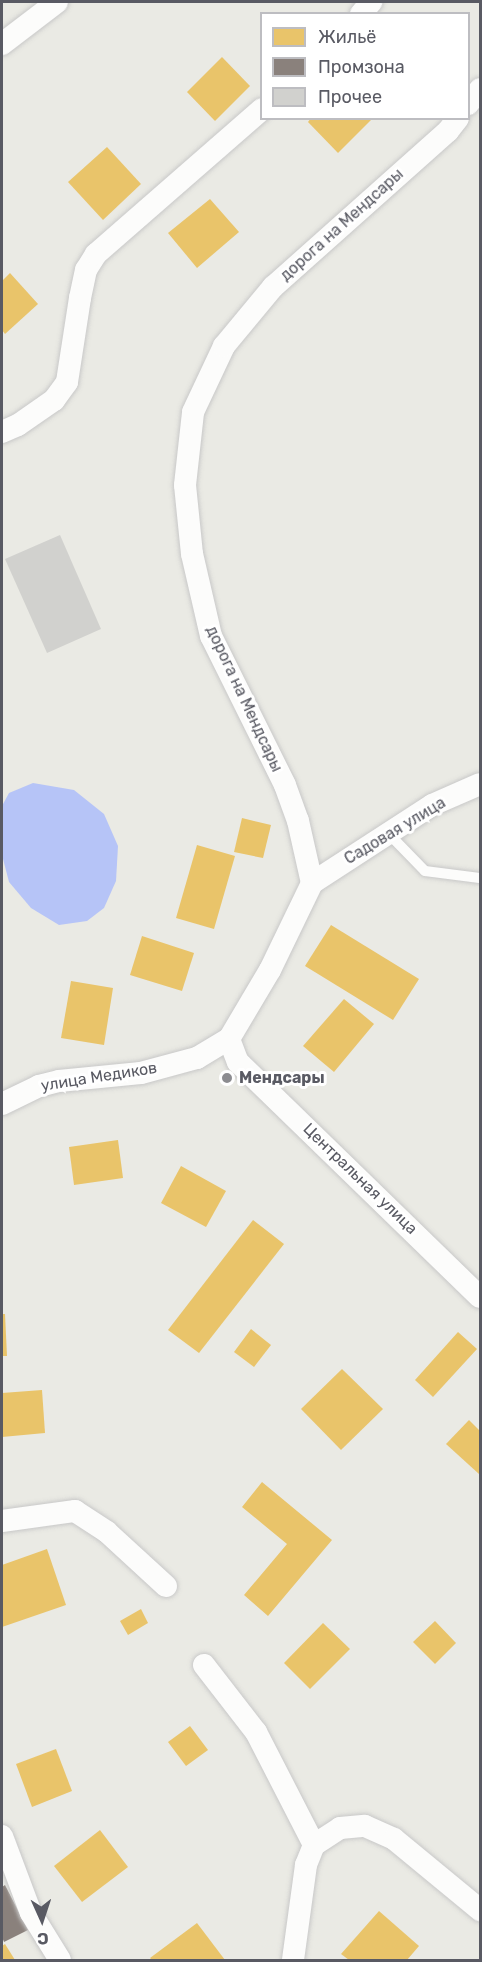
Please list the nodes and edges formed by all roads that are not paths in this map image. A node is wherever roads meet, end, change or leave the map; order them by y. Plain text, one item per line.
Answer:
1 (57, 2) edge
2 (2, 44) edge
3 (480, 89) edge
4 (470, 102) edge
5 (260, 110) edge
6 (456, 120) edge
7 (2, 432) edge
8 (480, 784) edge
9 (388, 833) junction
10 (480, 878) edge
11 (312, 883) junction
12 (229, 1039) junction
13 (2, 1104) edge
14 (480, 1297) edge
15 (2, 1521) edge
16 (166, 1586) dead end
17 (204, 1665) dead end
18 (2, 1836) edge
19 (314, 1845) junction
20 (480, 1910) edge
21 (60, 1960) edge
22 (292, 1960) edge

1 - 2 street
3 - 4 street
5 - 7 street
6 - 11 street, дорога на Мендсары
8 - 9 street, Садовая улица
9 - 10 lane
9 - 11 street, Садовая улица
11 - 12 street
12 - 13 street, улица Медиков
12 - 14 street, Центральная улица
15 - 16 street
17 - 19 street
18 - 21 street
19 - 20 street
19 - 22 street

